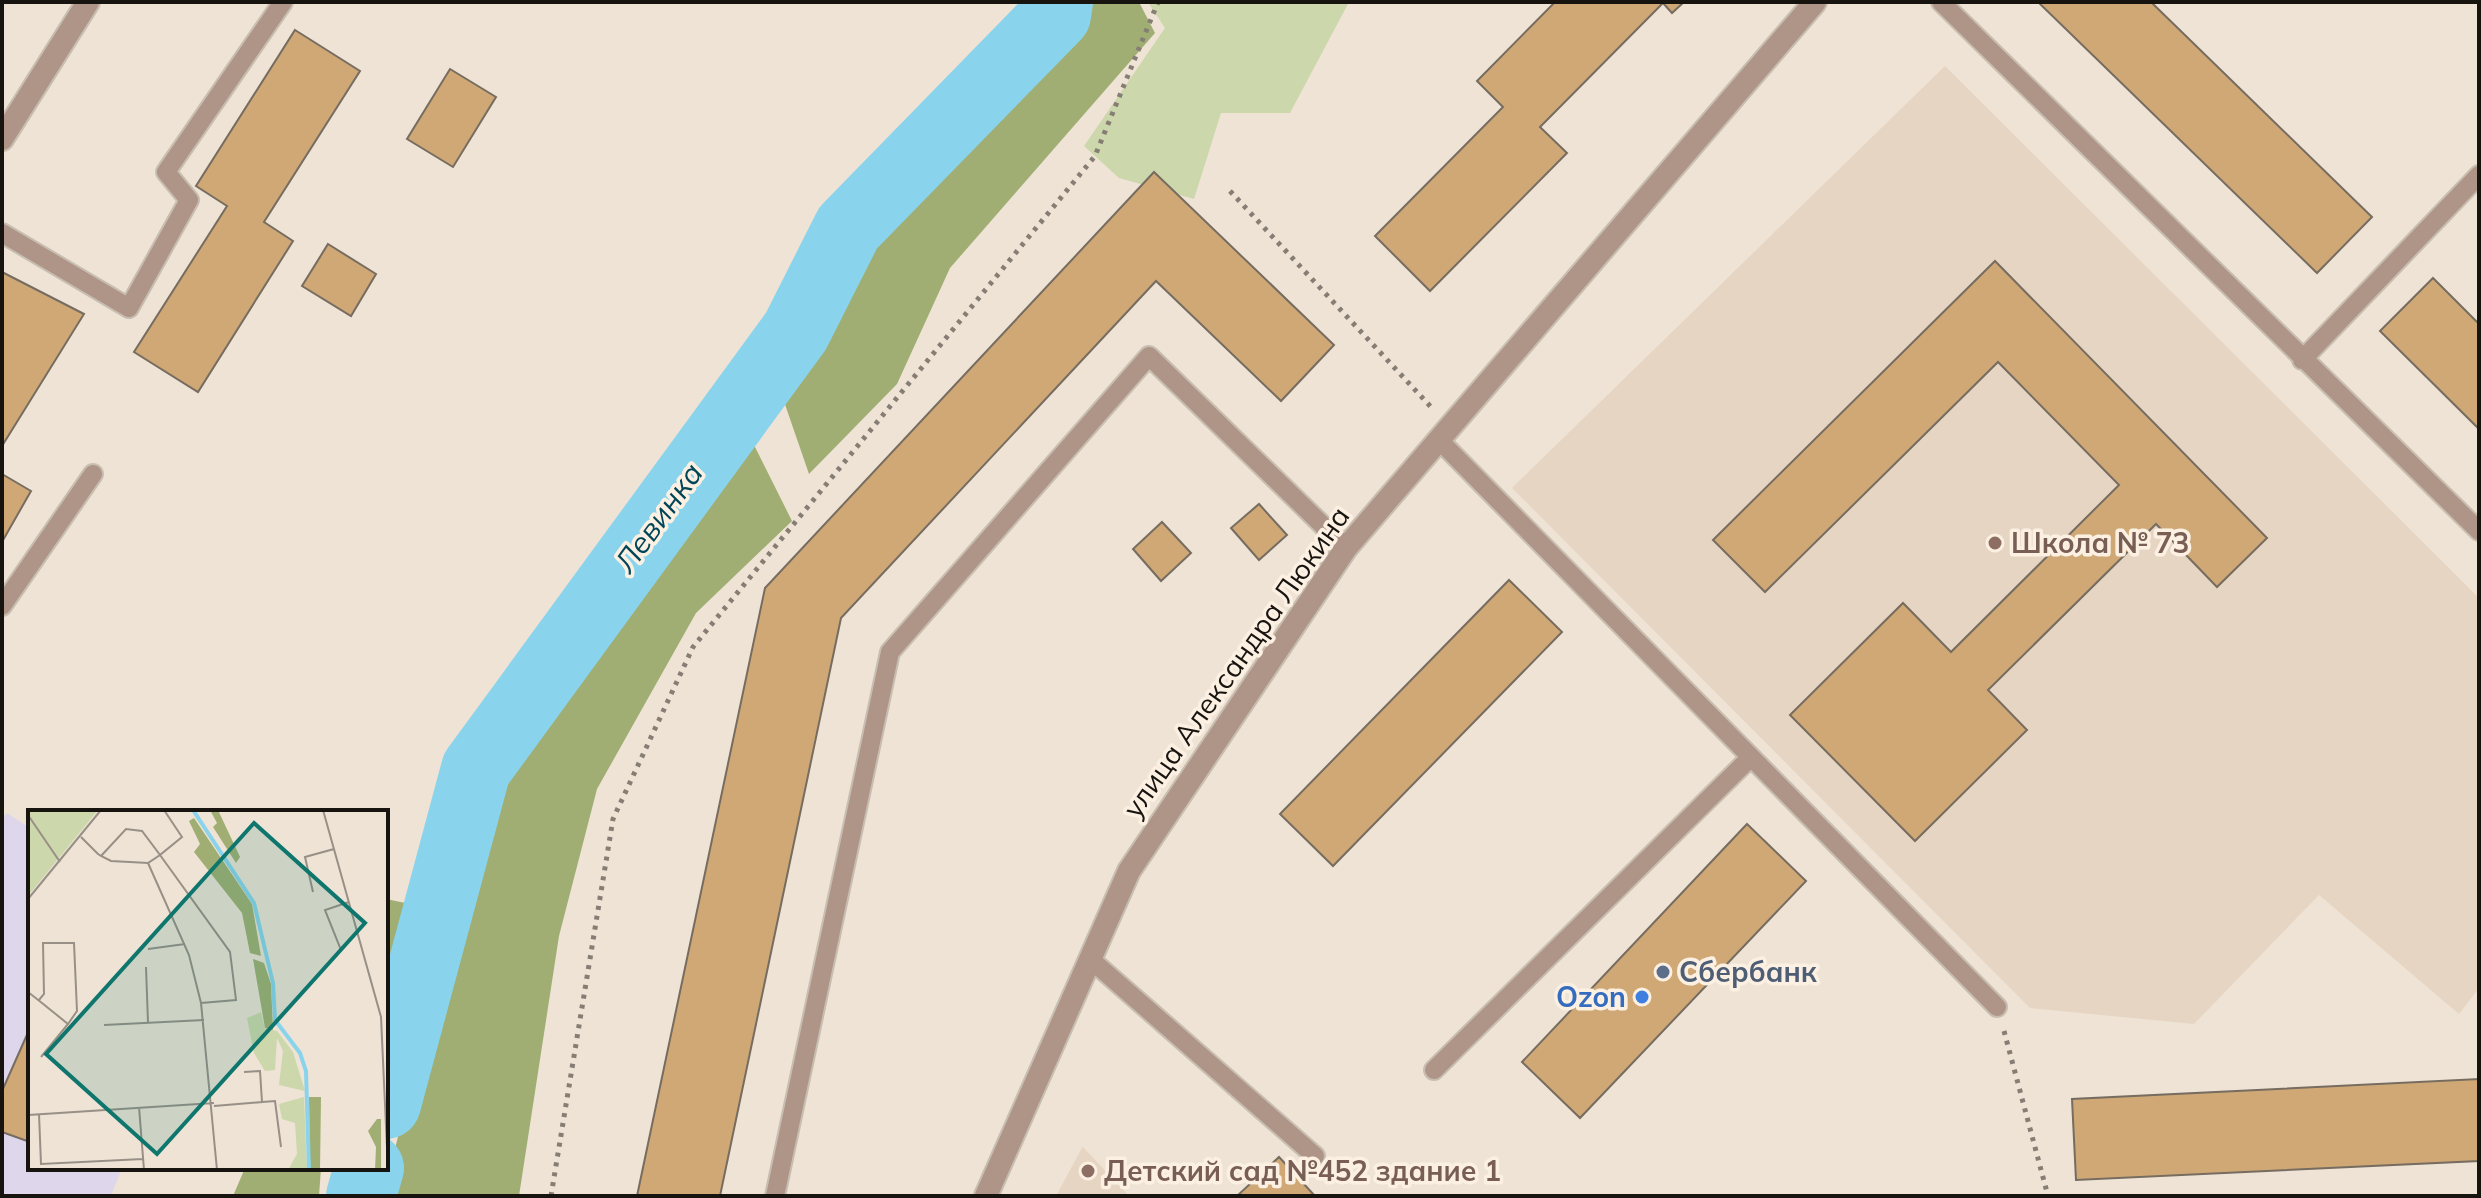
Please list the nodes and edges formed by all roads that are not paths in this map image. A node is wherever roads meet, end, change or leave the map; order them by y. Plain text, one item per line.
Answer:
1 (88, 2) edge
2 (283, 2) edge
3 (1815, 2) edge
4 (1941, 2) edge
5 (2, 139) edge
6 (2479, 175) edge
7 (2, 233) edge
8 (2302, 360) junction
9 (1444, 434) junction
10 (93, 474) dead end
11 (2479, 531) edge
12 (1346, 548) junction
13 (2, 606) edge
14 (1751, 757) junction
15 (1089, 958) junction
16 (1997, 1007) road end
17 (1434, 1070) dead end
18 (1315, 1156) dead end
19 (775, 1196) edge
20 (986, 1196) edge

1 - 5 street
2 - 7 lane
3 - 9 street, улица Александра Люкина
4 - 8 lane
6 - 8 lane
8 - 11 lane
9 - 12 street, улица Александра Люкина
9 - 14 lane
10 - 13 lane
12 - 15 street, улица Александра Люкина
12 - 19 lane
14 - 16 lane
14 - 17 lane
15 - 18 lane
15 - 20 street, улица Александра Люкина

